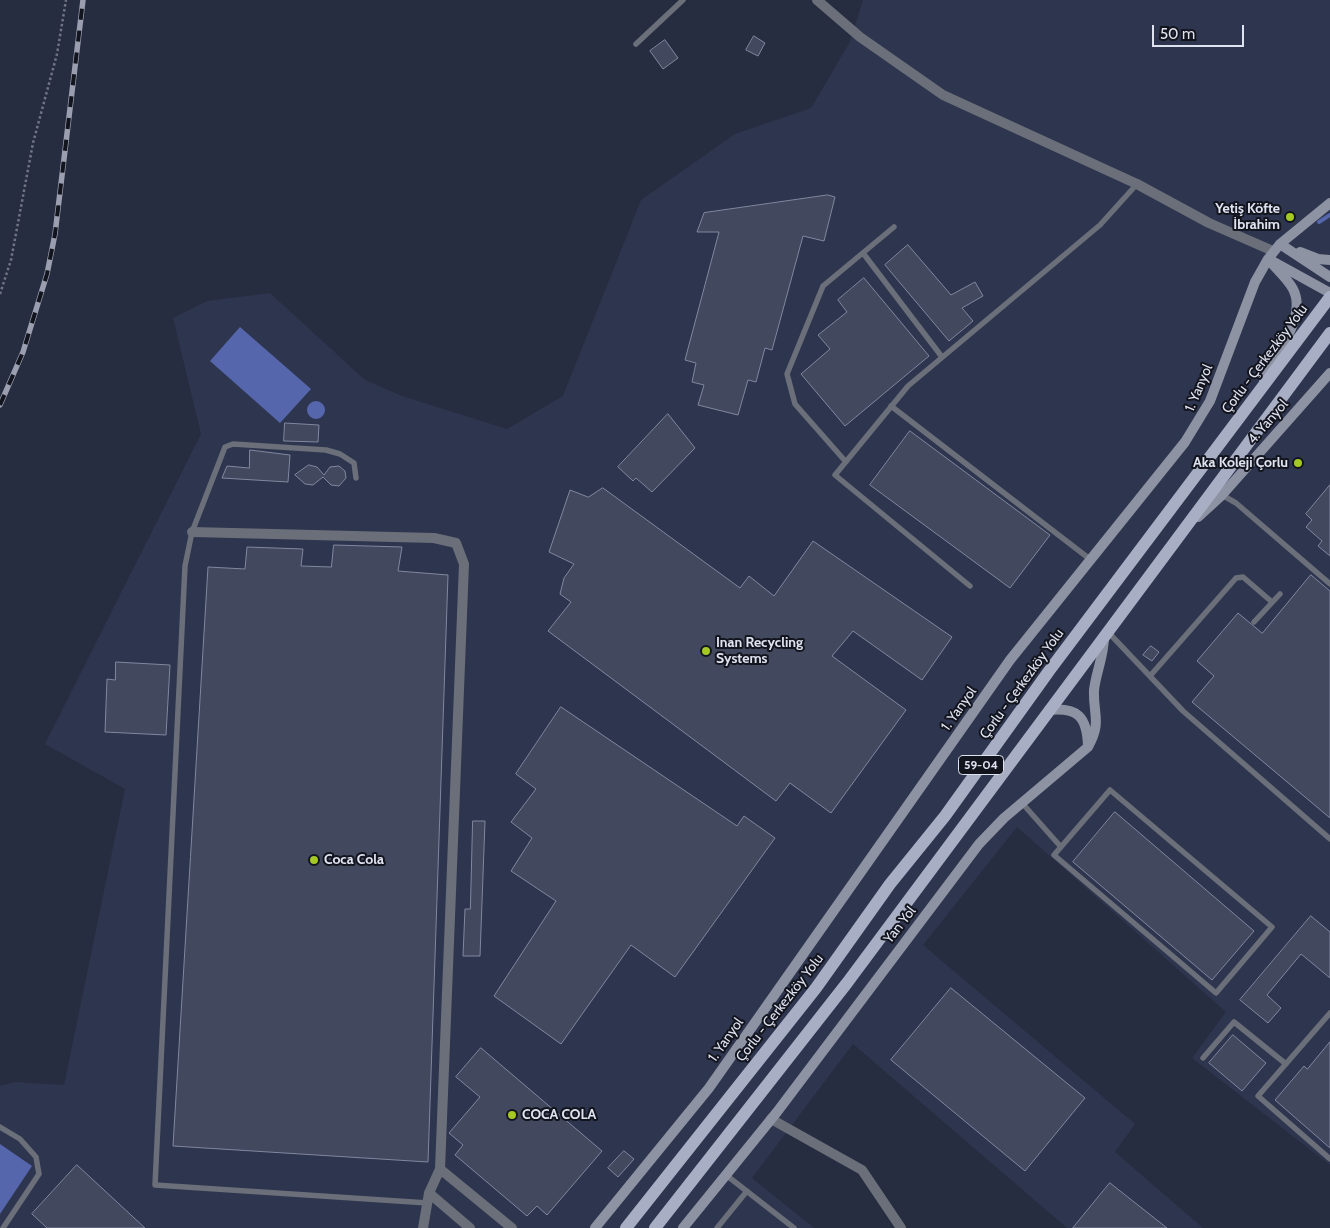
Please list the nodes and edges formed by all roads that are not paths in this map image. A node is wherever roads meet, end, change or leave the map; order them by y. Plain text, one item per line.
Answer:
1 (683, 0) edge
2 (817, 0) edge
3 (636, 44) dead end
4 (1137, 184) junction
5 (1330, 203) edge
6 (894, 227) dead end
7 (1274, 251) junction
8 (863, 252) junction
9 (1330, 260) edge
10 (1330, 277) edge
11 (1330, 293) edge
12 (1330, 298) edge
13 (1330, 333) edge
14 (942, 357) junction
15 (1330, 373) edge
16 (1259, 393) junction
17 (891, 406) junction
18 (846, 462) junction
19 (356, 478) dead end
20 (1222, 495) junction
21 (1184, 530) junction
22 (192, 532) junction
23 (1090, 560) junction
24 (1330, 584) edge
25 (970, 586) dead end
26 (1280, 594) dead end
27 (1272, 602) junction
28 (1254, 622) dead end
29 (1106, 634) junction
30 (1150, 676) junction
31 (1048, 710) junction
32 (1088, 747) junction
33 (1022, 803) junction
34 (1330, 839) edge
35 (1061, 847) junction
36 (1330, 1013) edge
37 (1203, 1058) dead end
38 (1286, 1064) junction
39 (771, 1119) junction
40 (0, 1127) edge
41 (1330, 1159) edge
42 (440, 1169) junction
43 (726, 1175) junction
44 (747, 1191) junction
45 (428, 1198) junction
46 (4, 1228) edge
47 (423, 1228) edge
48 (470, 1228) edge
49 (512, 1228) edge
50 (595, 1228) edge
51 (626, 1228) edge
52 (655, 1228) edge
53 (683, 1228) edge
54 (717, 1228) edge
55 (794, 1228) edge
56 (901, 1228) edge

1 - 3 lane
2 - 4 street
4 - 7 street
4 - 14 lane
5 - 7 main road, 1. Yanyol
6 - 8 lane
7 - 9 main road
7 - 10 main road
7 - 11 main road
7 - 16 main road
7 - 23 main road, 1. Yanyol
8 - 14 lane
8 - 18 lane
12 - 16 main road, Çorlu - Çerkezköy Yolu / 59-04
13 - 21 main road, 59-04
14 - 17 lane
15 - 20 main road, 4. Yanyol
16 - 51 main road, Çorlu - Çerkezköy Yolu / 59-04
17 - 18 lane
17 - 23 lane
18 - 25 lane
19 - 22 lane
20 - 21 main road, 4. Yanyol
20 - 24 lane
21 - 29 main road, 59-04
22 - 42 street
22 - 45 lane
23 - 50 main road, 1. Yanyol
26 - 27 lane
27 - 28 lane
27 - 30 lane
29 - 30 lane
29 - 31 main road, 59-04
29 - 32 main road, Yan Yol
30 - 34 lane
31 - 32 main road
31 - 52 main road, 59-04
32 - 33 main road, Yan Yol
33 - 35 lane
33 - 39 main road, Yan Yol
35 - 35 lane
36 - 38 lane
37 - 38 lane
38 - 41 lane
39 - 43 main road, Yan Yol
39 - 56 street
40 - 46 lane
42 - 45 street
42 - 49 street
43 - 44 lane
43 - 53 main road, Yan Yol
44 - 54 lane
44 - 55 lane
45 - 47 street
45 - 48 street

